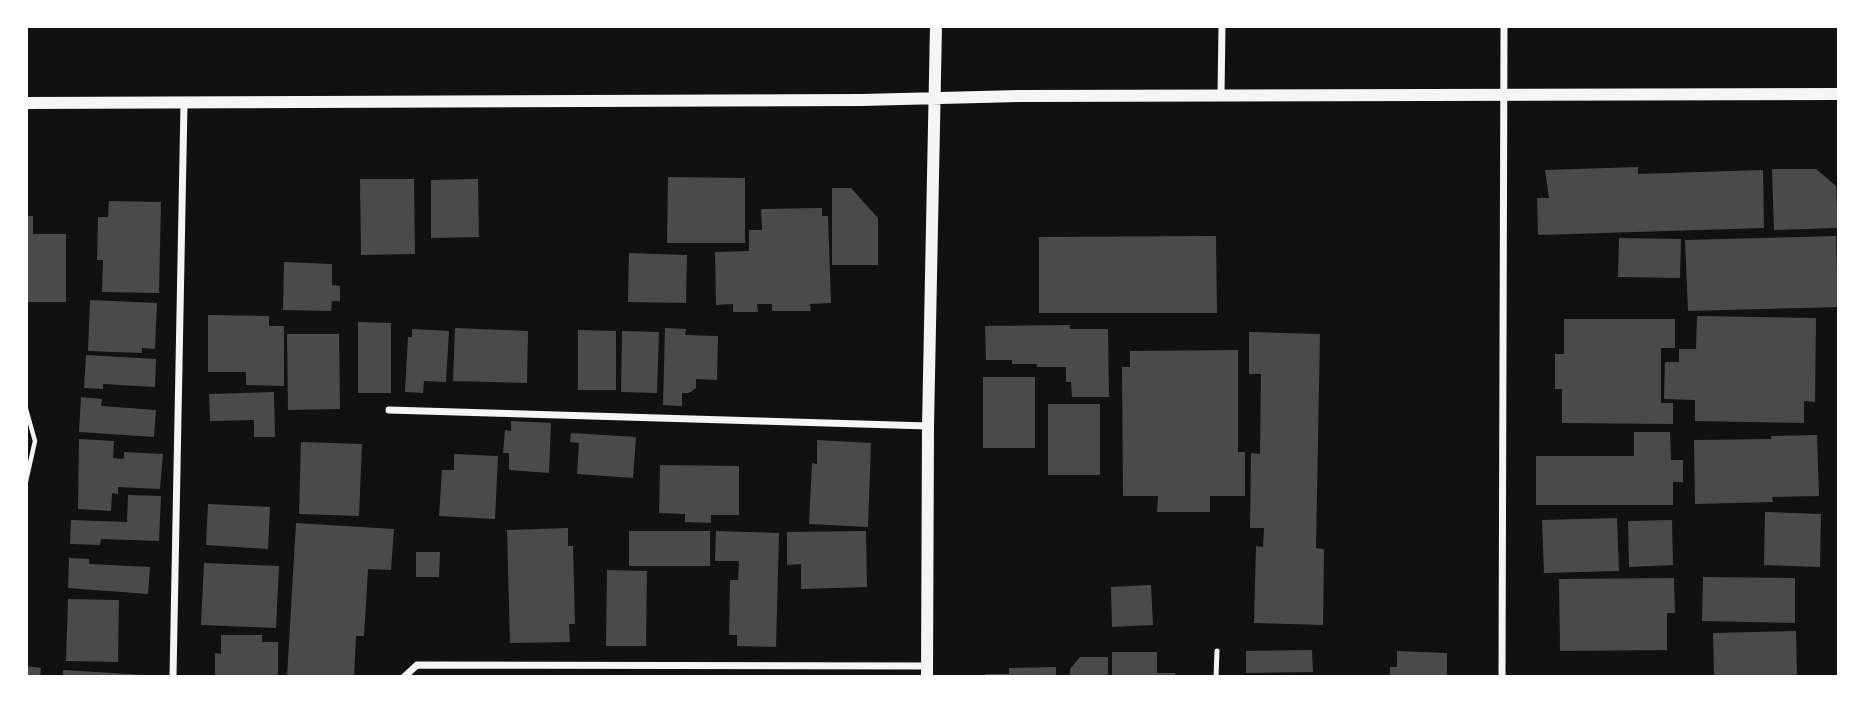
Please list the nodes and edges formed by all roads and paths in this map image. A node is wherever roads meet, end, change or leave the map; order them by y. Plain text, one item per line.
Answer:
1 (936, 26) edge
2 (1222, 26) edge
3 (1504, 26) edge
4 (1504, 94) junction
5 (1839, 94) edge
6 (1221, 96) junction
7 (935, 97) junction
8 (26, 103) edge
9 (184, 104) junction
10 (26, 409) edge
11 (389, 410) dead end
12 (929, 426) junction
13 (26, 481) edge
14 (1217, 651) dead end
15 (927, 671) edge
16 (173, 677) edge
17 (404, 677) edge
18 (1216, 677) edge
19 (1502, 677) edge

1 - 7 street
2 - 6 street
3 - 4 street
4 - 5 street
4 - 6 street
4 - 19 street
6 - 7 street
7 - 9 street
7 - 12 street
8 - 9 street
9 - 16 street
10 - 13 path
11 - 12 street
12 - 15 street
14 - 18 lane
15 - 17 street

